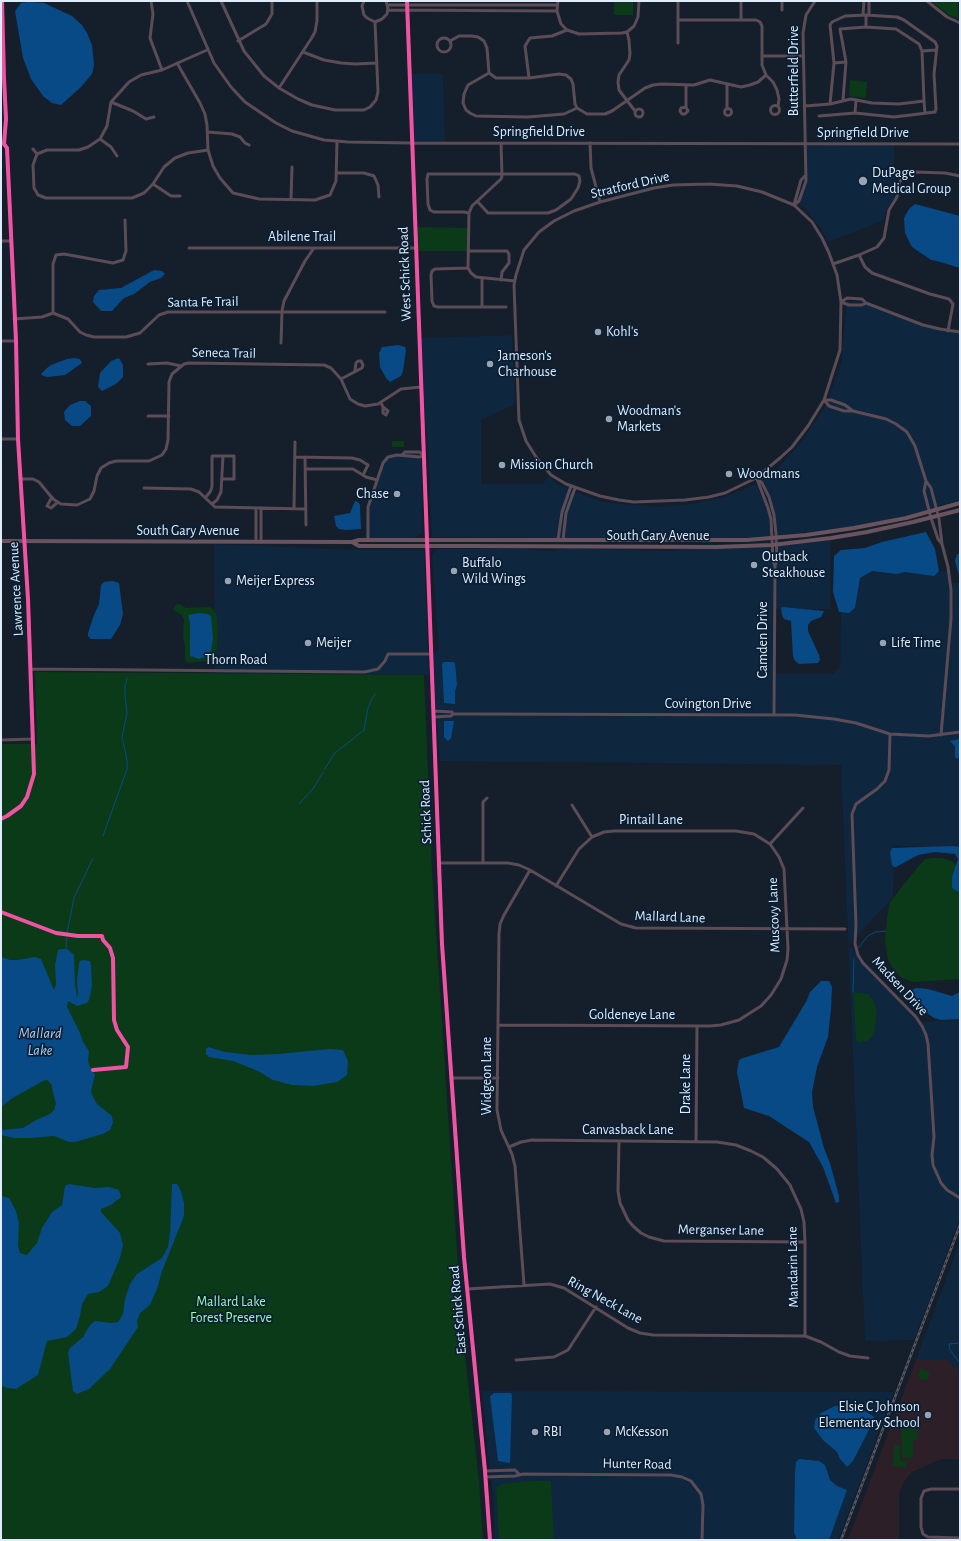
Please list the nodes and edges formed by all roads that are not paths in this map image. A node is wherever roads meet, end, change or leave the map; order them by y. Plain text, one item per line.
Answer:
1 (151, 1) edge
2 (187, 1) edge
3 (221, 1) edge
4 (272, 1) edge
5 (317, 1) edge
6 (364, 1) edge
7 (386, 1) edge
8 (558, 1) edge
9 (639, 1) edge
10 (678, 1) edge
11 (741, 1) edge
12 (782, 1) edge
13 (815, 1) edge
14 (864, 1) edge
15 (869, 1) edge
16 (927, 1) edge
17 (407, 3) edge
18 (388, 5) junction
19 (557, 5) junction
20 (388, 10) junction
21 (407, 10) junction
22 (782, 10) dead end
23 (557, 11) junction
24 (866, 15) junction
25 (678, 20) junction
26 (741, 20) junction
27 (375, 22) junction
28 (960, 23) edge
29 (866, 27) junction
30 (567, 30) junction
31 (627, 32) junction
32 (238, 41) junction
33 (450, 42) junction
34 (678, 43) dead end
35 (207, 50) junction
36 (936, 50) junction
37 (922, 51) junction
38 (303, 52) junction
39 (762, 56) junction
40 (803, 56) junction
41 (846, 62) junction
42 (177, 63) junction
43 (377, 63) junction
44 (834, 63) junction
45 (162, 70) junction
46 (489, 73) junction
47 (766, 75) junction
48 (4, 78) dead end
49 (529, 78) junction
50 (727, 84) junction
51 (686, 85) junction
52 (279, 88) junction
53 (843, 100) junction
54 (856, 100) junction
55 (626, 101) junction
56 (924, 101) junction
57 (111, 102) junction
58 (830, 104) junction
59 (778, 106) dead end
60 (805, 106) junction
61 (686, 107) dead end
62 (577, 108) junction
63 (727, 109) dead end
64 (635, 111) dead end
65 (855, 113) junction
66 (925, 113) junction
67 (819, 116) dead end
68 (154, 117) dead end
69 (208, 132) junction
70 (100, 139) junction
71 (337, 142) junction
72 (3, 143) edge
73 (501, 143) junction
74 (590, 143) junction
75 (411, 144) junction
76 (806, 144) junction
77 (960, 144) edge
78 (249, 145) dead end
79 (33, 149) dead end
80 (208, 150) junction
81 (37, 154) junction
82 (117, 156) dead end
83 (292, 167) dead end
84 (337, 173) junction
85 (502, 174) junction
86 (960, 176) edge
87 (153, 184) junction
88 (180, 196) dead end
89 (379, 197) dead end
90 (291, 198) junction
91 (477, 201) junction
92 (600, 202) junction
93 (794, 205) junction
94 (469, 213) junction
95 (125, 220) dead end
96 (1, 241) edge
97 (11, 242) junction
98 (189, 248) dead end
99 (314, 248) junction
100 (415, 248) junction
101 (468, 251) junction
102 (859, 255) junction
103 (833, 264) junction
104 (468, 268) junction
105 (482, 278) junction
106 (501, 280) junction
107 (515, 281) junction
108 (841, 302) junction
109 (866, 303) junction
110 (482, 307) junction
111 (506, 307) dead end
112 (282, 311) junction
113 (385, 312) dead end
114 (53, 313) junction
115 (14, 319) junction
116 (948, 331) junction
117 (960, 332) edge
118 (1, 341) edge
119 (16, 341) junction
120 (282, 343) dead end
121 (148, 364) dead end
122 (181, 366) junction
123 (355, 370) dead end
124 (341, 379) junction
125 (421, 386) junction
126 (824, 400) junction
127 (381, 403) junction
128 (383, 407) dead end
129 (852, 411) junction
130 (148, 416) dead end
131 (169, 416) junction
132 (1, 438) edge
133 (18, 439) junction
134 (295, 442) dead end
135 (424, 455) junction
136 (223, 456) junction
137 (295, 457) junction
138 (305, 457) junction
139 (305, 469) junction
140 (363, 475) junction
141 (756, 478) junction
142 (21, 479) junction
143 (222, 479) junction
144 (377, 480) junction
145 (926, 481) junction
146 (571, 486) junction
147 (144, 488) dead end
148 (575, 488) junction
149 (206, 497) junction
150 (52, 498) junction
151 (58, 502) junction
152 (212, 504) junction
153 (960, 504) edge
154 (256, 508) junction
155 (261, 508) junction
156 (294, 509) junction
157 (306, 509) junction
158 (937, 510) junction
159 (960, 510) edge
160 (929, 512) junction
161 (938, 516) junction
162 (931, 518) junction
163 (306, 525) dead end
164 (774, 538) junction
165 (368, 540) junction
166 (427, 540) junction
167 (560, 540) junction
168 (1, 541) edge
169 (25, 542) junction
170 (256, 542) junction
171 (261, 542) junction
172 (352, 542) junction
173 (942, 544) junction
174 (774, 545) junction
175 (427, 546) junction
176 (431, 654) junction
177 (31, 669) junction
178 (434, 711) junction
179 (453, 714) junction
180 (774, 715) junction
181 (434, 717) junction
182 (960, 732) edge
183 (890, 734) junction
184 (941, 735) junction
185 (1, 740) edge
186 (487, 798) dead end
187 (572, 805) dead end
188 (804, 808) dead end
189 (592, 837) junction
190 (770, 844) junction
191 (439, 863) junction
192 (483, 863) junction
193 (530, 870) junction
194 (556, 886) junction
195 (787, 929) junction
196 (845, 929) dead end
197 (761, 1006) joint
198 (498, 1025) junction
199 (697, 1026) junction
200 (451, 1078) junction
201 (498, 1078) junction
202 (619, 1141) junction
203 (696, 1141) junction
204 (509, 1146) junction
205 (747, 1149) joint
206 (960, 1198) edge
207 (805, 1242) junction
208 (524, 1285) junction
209 (467, 1289) junction
210 (596, 1307) junction
211 (805, 1336) junction
212 (868, 1358) dead end
213 (516, 1360) dead end
214 (485, 1471) junction
215 (519, 1474) junction
216 (485, 1477) junction
217 (960, 1489) edge
218 (960, 1538) edge
219 (490, 1540) edge
220 (702, 1540) edge

1 - 45 street
2 - 35 street, Springfield Drive
3 - 32 street
4 - 32 street
5 - 38 street
6 - 27 street
7 - 18 street
8 - 19 street
9 - 31 street
10 - 25 street
11 - 26 street
12 - 22 street
13 - 40 street, Butterfield Drive
14 - 24 street
15 - 24 street
16 - 28 street
17 - 18 street
17 - 19 street
17 - 21 street, West Schick Road
18 - 20 street
19 - 23 street
20 - 21 street
20 - 27 street
21 - 23 street
21 - 75 street, West Schick Road
23 - 30 street
24 - 29 street
24 - 36 street
24 - 44 street
25 - 26 street
25 - 34 street
26 - 39 street
27 - 43 street
29 - 37 street
29 - 41 street
30 - 31 street
30 - 49 street
31 - 55 street
32 - 52 street
33 - 33 street
33 - 46 street
35 - 42 street
35 - 71 street, Springfield Drive
36 - 37 street
36 - 66 street
37 - 56 street
38 - 43 street
38 - 52 street
39 - 40 street
39 - 47 street
40 - 60 street, Butterfield Drive
41 - 44 street
41 - 53 street
42 - 45 street
42 - 69 street
43 - 52 street
44 - 58 street
45 - 57 street
46 - 49 street
46 - 62 street
47 - 50 street
47 - 59 street
48 - 72 street, Lawrence Avenue
49 - 62 street
50 - 51 street
50 - 63 street
51 - 55 street
51 - 61 street
53 - 54 street
53 - 58 street
54 - 56 street
54 - 65 street
55 - 62 street
55 - 64 street
56 - 66 street
57 - 68 street
57 - 70 street
58 - 60 street
60 - 76 street, Butterfield Drive
65 - 66 street
65 - 67 street
69 - 78 street
69 - 80 street
70 - 81 street
70 - 82 street
71 - 75 street, Springfield Drive
71 - 84 street
72 - 97 street, Lawrence Avenue
73 - 74 street, Springfield Drive
73 - 75 street, Springfield Drive
73 - 85 street
74 - 76 street, Springfield Drive
74 - 92 street
75 - 100 street, West Schick Road
76 - 77 street, Springfield Drive
76 - 93 street, Butterfield Drive
79 - 81 street
80 - 87 street
80 - 90 street
81 - 87 street
83 - 90 street
84 - 89 street
84 - 90 street
85 - 91 street
85 - 91 street
85 - 94 street
86 - 102 street
87 - 88 street
91 - 94 street
92 - 93 street, Stratford Drive
92 - 107 street, Stratford Drive
93 - 103 street, Stratford Drive
94 - 101 street
95 - 114 street
96 - 97 street
97 - 115 street, Lawrence Avenue
98 - 99 street, Abilene Trail
99 - 100 street, Abilene Trail
99 - 112 street
100 - 125 street, West Schick Road
101 - 104 street
101 - 106 street
102 - 103 street
102 - 116 street
103 - 108 street, Stratford Drive
104 - 105 street
104 - 110 street
105 - 106 street
105 - 110 street
106 - 107 street
107 - 146 street, Stratford Drive
108 - 109 street
108 - 109 street
108 - 126 street, Stratford Drive
109 - 116 street
110 - 111 street
112 - 113 street, Santa Fe Trail
112 - 114 street, Santa Fe Trail
112 - 120 street
114 - 115 street
115 - 119 street, Lawrence Avenue
116 - 117 street
118 - 119 street
119 - 133 street, Lawrence Avenue
121 - 122 street
122 - 124 street, Seneca Trail
122 - 131 street, Seneca Trail
123 - 124 street
124 - 127 street, Seneca Trail
125 - 127 street, Seneca Trail
125 - 135 street, West Schick Road
126 - 129 street
126 - 129 street
126 - 141 street, Stratford Drive
127 - 128 street
129 - 145 street
130 - 131 street
131 - 151 street, Seneca Trail
132 - 133 street
133 - 142 street, Lawrence Avenue
134 - 137 street
135 - 144 street
135 - 166 street, West Schick Road
136 - 143 street
136 - 143 street
136 - 149 street
137 - 138 street
137 - 156 street
138 - 139 street
138 - 140 street
139 - 140 street
139 - 157 street
140 - 144 street
141 - 148 street, Stratford Drive
141 - 164 street, Camden Drive
142 - 150 street, Seneca Trail
142 - 169 street, Lawrence Avenue
143 - 152 street
144 - 165 street
145 - 158 street
145 - 160 street
146 - 148 street, Stratford Drive
146 - 167 street
147 - 149 street
148 - 167 street
149 - 152 street
150 - 151 street, Seneca Trail
150 - 151 street, Seneca Trail
152 - 154 street
153 - 158 main road, South Gary Avenue
154 - 155 street
154 - 170 street
155 - 156 street
155 - 171 street
156 - 157 street
157 - 163 street
158 - 160 main road, South Gary Avenue
158 - 161 street
159 - 161 main road, South Gary Avenue
160 - 162 street
160 - 164 main road, South Gary Avenue
161 - 162 main road, South Gary Avenue
161 - 173 street
162 - 173 street
162 - 174 main road, South Gary Avenue
164 - 167 main road, South Gary Avenue
164 - 174 street, Camden Drive
165 - 166 main road, South Gary Avenue
165 - 172 main road, South Gary Avenue
166 - 167 main road, South Gary Avenue
166 - 175 street, West Schick Road
168 - 169 main road, South Gary Avenue
169 - 170 main road, South Gary Avenue
169 - 177 street, Lawrence Avenue
170 - 171 main road, South Gary Avenue
171 - 172 main road, South Gary Avenue
172 - 175 main road, South Gary Avenue
173 - 184 street
174 - 175 main road, South Gary Avenue
174 - 180 street, Camden Drive
175 - 176 street, Schick Road
176 - 177 street, Thorn Road
176 - 178 street, Schick Road
177 - 185 street, Lawrence Avenue
178 - 179 street, Covington Drive
178 - 181 street, Schick Road
179 - 180 street, Covington Drive
179 - 181 street, Covington Drive
180 - 183 street, Covington Drive
181 - 191 street, Schick Road
182 - 184 street, Covington Drive
183 - 184 street, Covington Drive
183 - 206 street, Madsen Drive
186 - 192 street
187 - 189 street
188 - 190 street
189 - 190 street, Pintail Lane
189 - 194 street, Pintail Lane
190 - 195 street, Muscovy Lane
191 - 192 street, Mallard Lane
191 - 200 street, Schick Road
192 - 193 street, Mallard Lane
193 - 194 street, Mallard Lane
193 - 198 street, Widgeon Lane
194 - 195 street, Mallard Lane
195 - 196 street, Mallard Lane
195 - 197 street, Muscovy Lane
197 - 199 street, Goldeneye Lane
198 - 199 street, Goldeneye Lane
198 - 201 street, Widgeon Lane
199 - 203 street, Drake Lane
200 - 201 street
200 - 209 street, East Schick Road
201 - 204 street, Widgeon Lane
202 - 203 street, Canvasback Lane
202 - 204 street, Canvasback Lane
202 - 207 street, Merganser Lane
203 - 205 street, Canvasback Lane
204 - 208 street, Widgeon Lane
205 - 207 street, Mandarin Lane
207 - 211 street, Mandarin Lane
208 - 209 street, Ring Neck Lane
208 - 210 street, Ring Neck Lane
209 - 214 street, East Schick Road
210 - 211 street, Ring Neck Lane
210 - 213 street
211 - 212 street, Ring Neck Lane
214 - 215 street, Hunter Road
214 - 216 street, East Schick Road
215 - 216 street, Hunter Road
215 - 220 street, Hunter Road
216 - 219 street, East Schick Road
217 - 218 street

